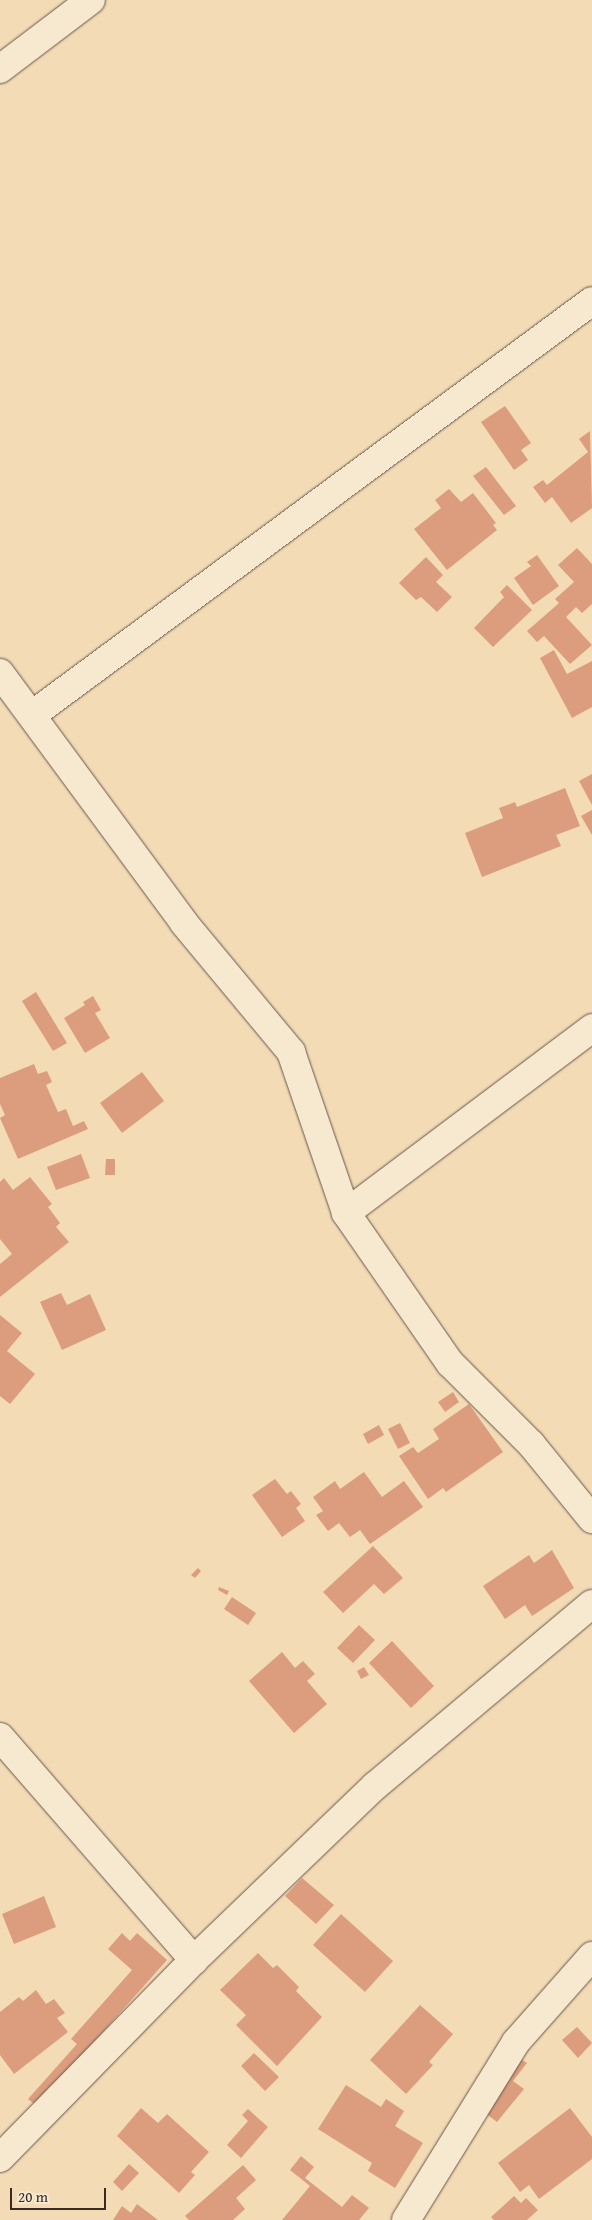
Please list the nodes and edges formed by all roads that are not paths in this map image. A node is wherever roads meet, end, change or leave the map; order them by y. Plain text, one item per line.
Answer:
1 (91, 0) edge
2 (0, 69) edge
3 (592, 301) edge
4 (0, 673) edge
5 (32, 715) junction
6 (592, 1028) edge
7 (346, 1213) junction
8 (592, 1519) edge
9 (592, 1604) edge
10 (0, 1738) edge
11 (592, 1956) edge
12 (194, 1960) junction
13 (0, 2158) edge
14 (406, 2220) edge

1 - 2 street
3 - 5 street
4 - 5 street
5 - 7 street
6 - 7 street
7 - 8 street
9 - 12 street
10 - 12 street
11 - 14 street
12 - 13 street

